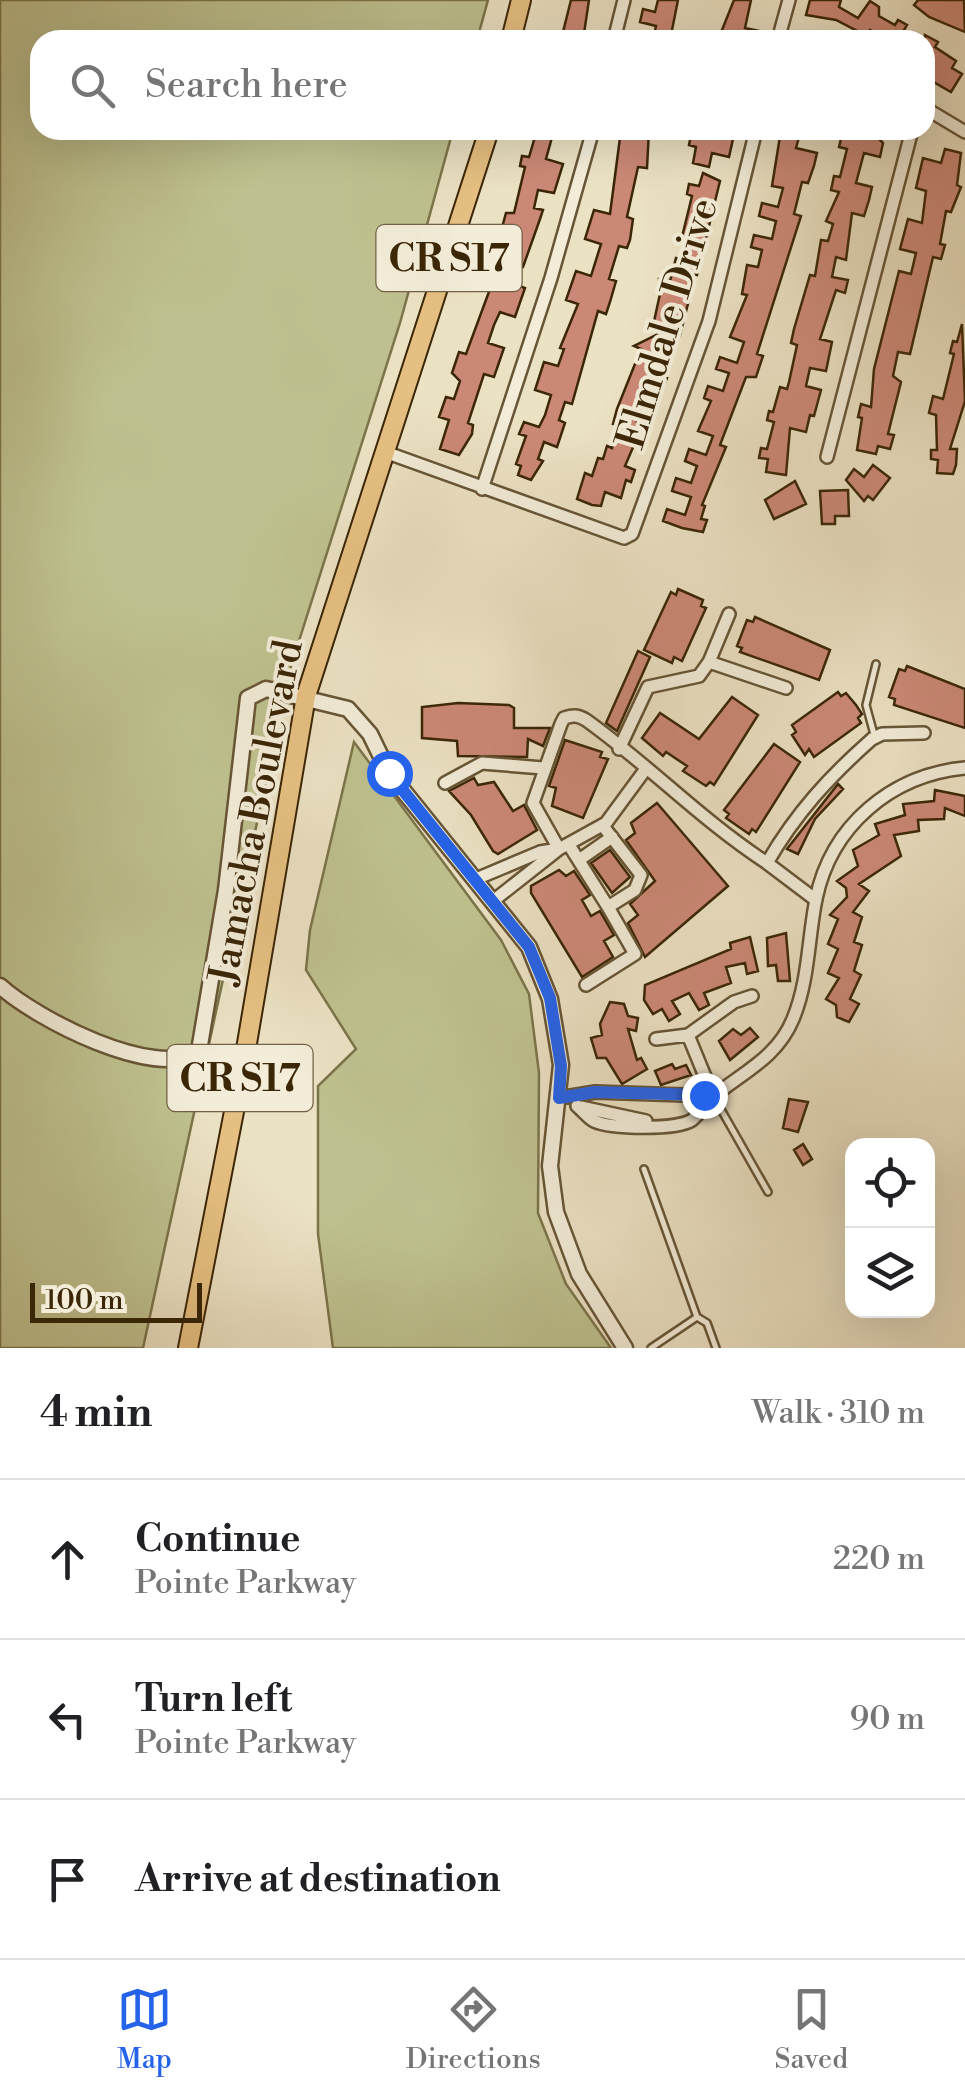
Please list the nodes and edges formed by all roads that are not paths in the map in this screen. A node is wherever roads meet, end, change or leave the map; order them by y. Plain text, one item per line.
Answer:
1 (521, 0) edge
2 (624, 0) edge
3 (789, 0) edge
4 (514, 30) edge
5 (616, 30) edge
6 (781, 30) edge
7 (935, 114) edge
8 (965, 132) edge
9 (487, 140) edge
10 (590, 140) edge
11 (754, 140) edge
12 (909, 140) edge
13 (385, 452) junction
14 (827, 456) dead end
15 (482, 489) junction
16 (729, 614) dead end
17 (710, 662) junction
18 (876, 664) dead end
19 (786, 688) dead end
20 (306, 696) junction
21 (924, 733) dead end
22 (875, 738) junction
23 (619, 750) junction
24 (542, 768) junction
25 (965, 768) edge
26 (646, 770) junction
27 (445, 783) dead end
28 (604, 826) junction
29 (612, 837) junction
30 (564, 847) junction
31 (522, 859) junction
32 (578, 860) junction
33 (767, 863) junction
34 (532, 872) junction
35 (476, 879) junction
36 (816, 900) junction
37 (493, 901) junction
38 (608, 907) junction
39 (0, 986) edge
40 (586, 986) dead end
41 (752, 996) dead end
42 (688, 1034) junction
43 (656, 1039) dead end
44 (714, 1096) junction
45 (559, 1098) junction
46 (644, 1169) dead end
47 (768, 1192) dead end
48 (697, 1318) junction
49 (188, 1348) edge
50 (625, 1348) edge
51 (651, 1348) edge
52 (716, 1348) edge

1 - 4 main road
2 - 5 street
3 - 6 street
7 - 8 street
9 - 13 main road, Jamacha Boulevard / CR S17
10 - 15 street
11 - 15 street, Elmdale Drive
12 - 14 street
13 - 15 street
13 - 20 main road, Jamacha Boulevard / CR S17
16 - 17 street
17 - 19 street
17 - 23 street
18 - 22 lane
20 - 35 street
20 - 39 street
20 - 49 main road, Jamacha Boulevard / CR S17
21 - 22 street
22 - 33 street
23 - 24 street
23 - 26 street
24 - 27 street
24 - 30 street
25 - 36 street
26 - 28 street
26 - 33 street
28 - 29 street
28 - 30 street
29 - 32 street
29 - 38 street
30 - 31 street
30 - 32 street
30 - 34 street
31 - 34 street
31 - 35 street
32 - 38 street
33 - 36 street
34 - 37 street
35 - 37 street
36 - 44 street
37 - 45 street
38 - 40 street
41 - 42 street
42 - 43 street
42 - 44 street
44 - 45 street
44 - 45 street
44 - 47 lane
45 - 50 street
46 - 48 lane
48 - 51 lane
48 - 52 lane

